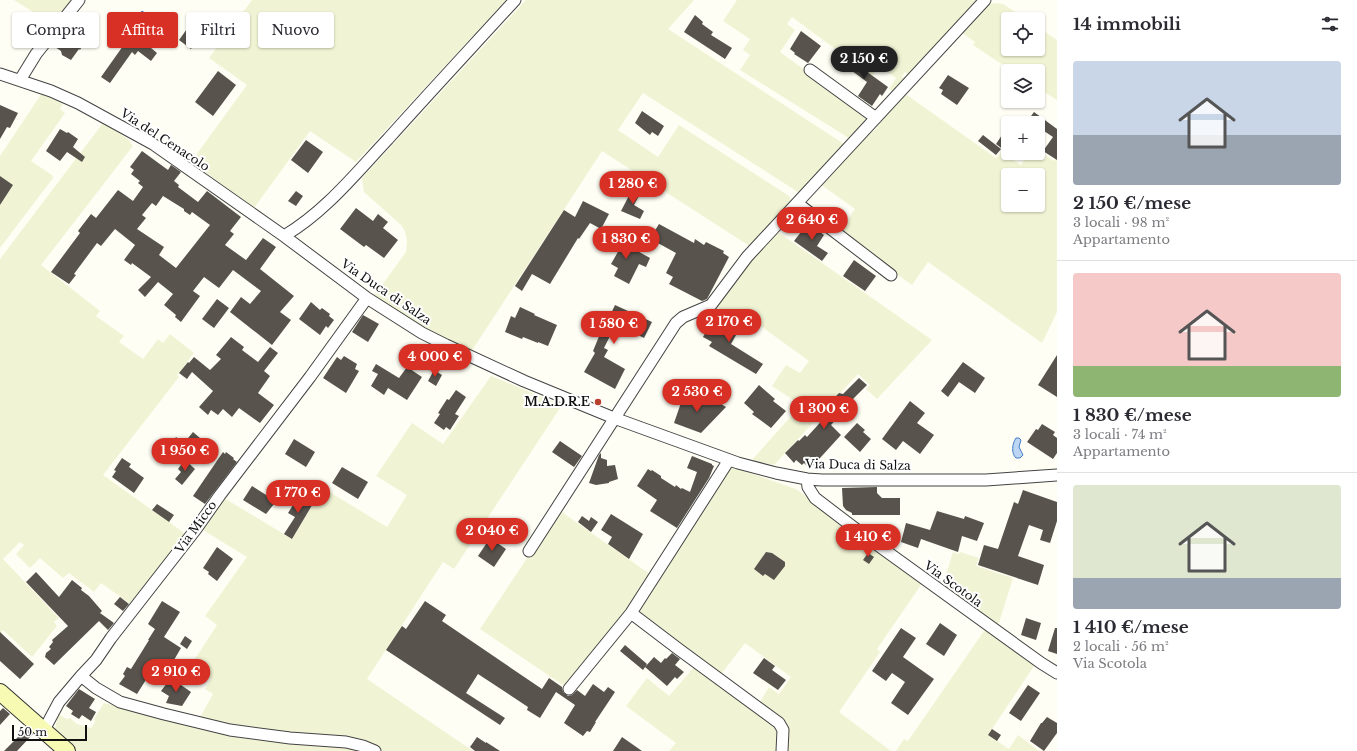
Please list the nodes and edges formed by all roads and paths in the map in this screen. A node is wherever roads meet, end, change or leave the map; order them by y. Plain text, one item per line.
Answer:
1 (79, 0) edge
2 (515, 0) edge
3 (985, 0) edge
4 (810, 70) dead end
5 (0, 74) edge
6 (20, 80) junction
7 (876, 118) junction
8 (797, 203) junction
9 (284, 236) junction
10 (891, 275) dead end
11 (366, 298) junction
12 (614, 418) junction
13 (729, 460) junction
14 (1057, 476) edge
15 (807, 479) junction
16 (529, 551) dead end
17 (631, 613) junction
18 (1057, 673) edge
19 (81, 676) junction
20 (569, 689) dead end
21 (0, 692) edge
22 (44, 730) junction
23 (68, 751) edge
24 (375, 751) edge
25 (782, 751) edge

1 - 6 street
2 - 9 street
3 - 7 street
4 - 7 street
5 - 6 street, Via del Cenacolo
6 - 9 street, Via del Cenacolo
7 - 8 street
8 - 10 street
8 - 12 street
9 - 11 street, Via Duca di Salza
11 - 12 street, Via Duca di Salza
11 - 19 street, Via Micco
12 - 13 street, Via Duca di Salza
12 - 16 street
13 - 15 street, Via Duca di Salza
13 - 17 street
14 - 15 street, Via Duca di Salza
15 - 18 street, Via Scotola
17 - 20 street
17 - 25 street
19 - 22 street, Via Micco
19 - 24 street
21 - 22 street
22 - 23 street

